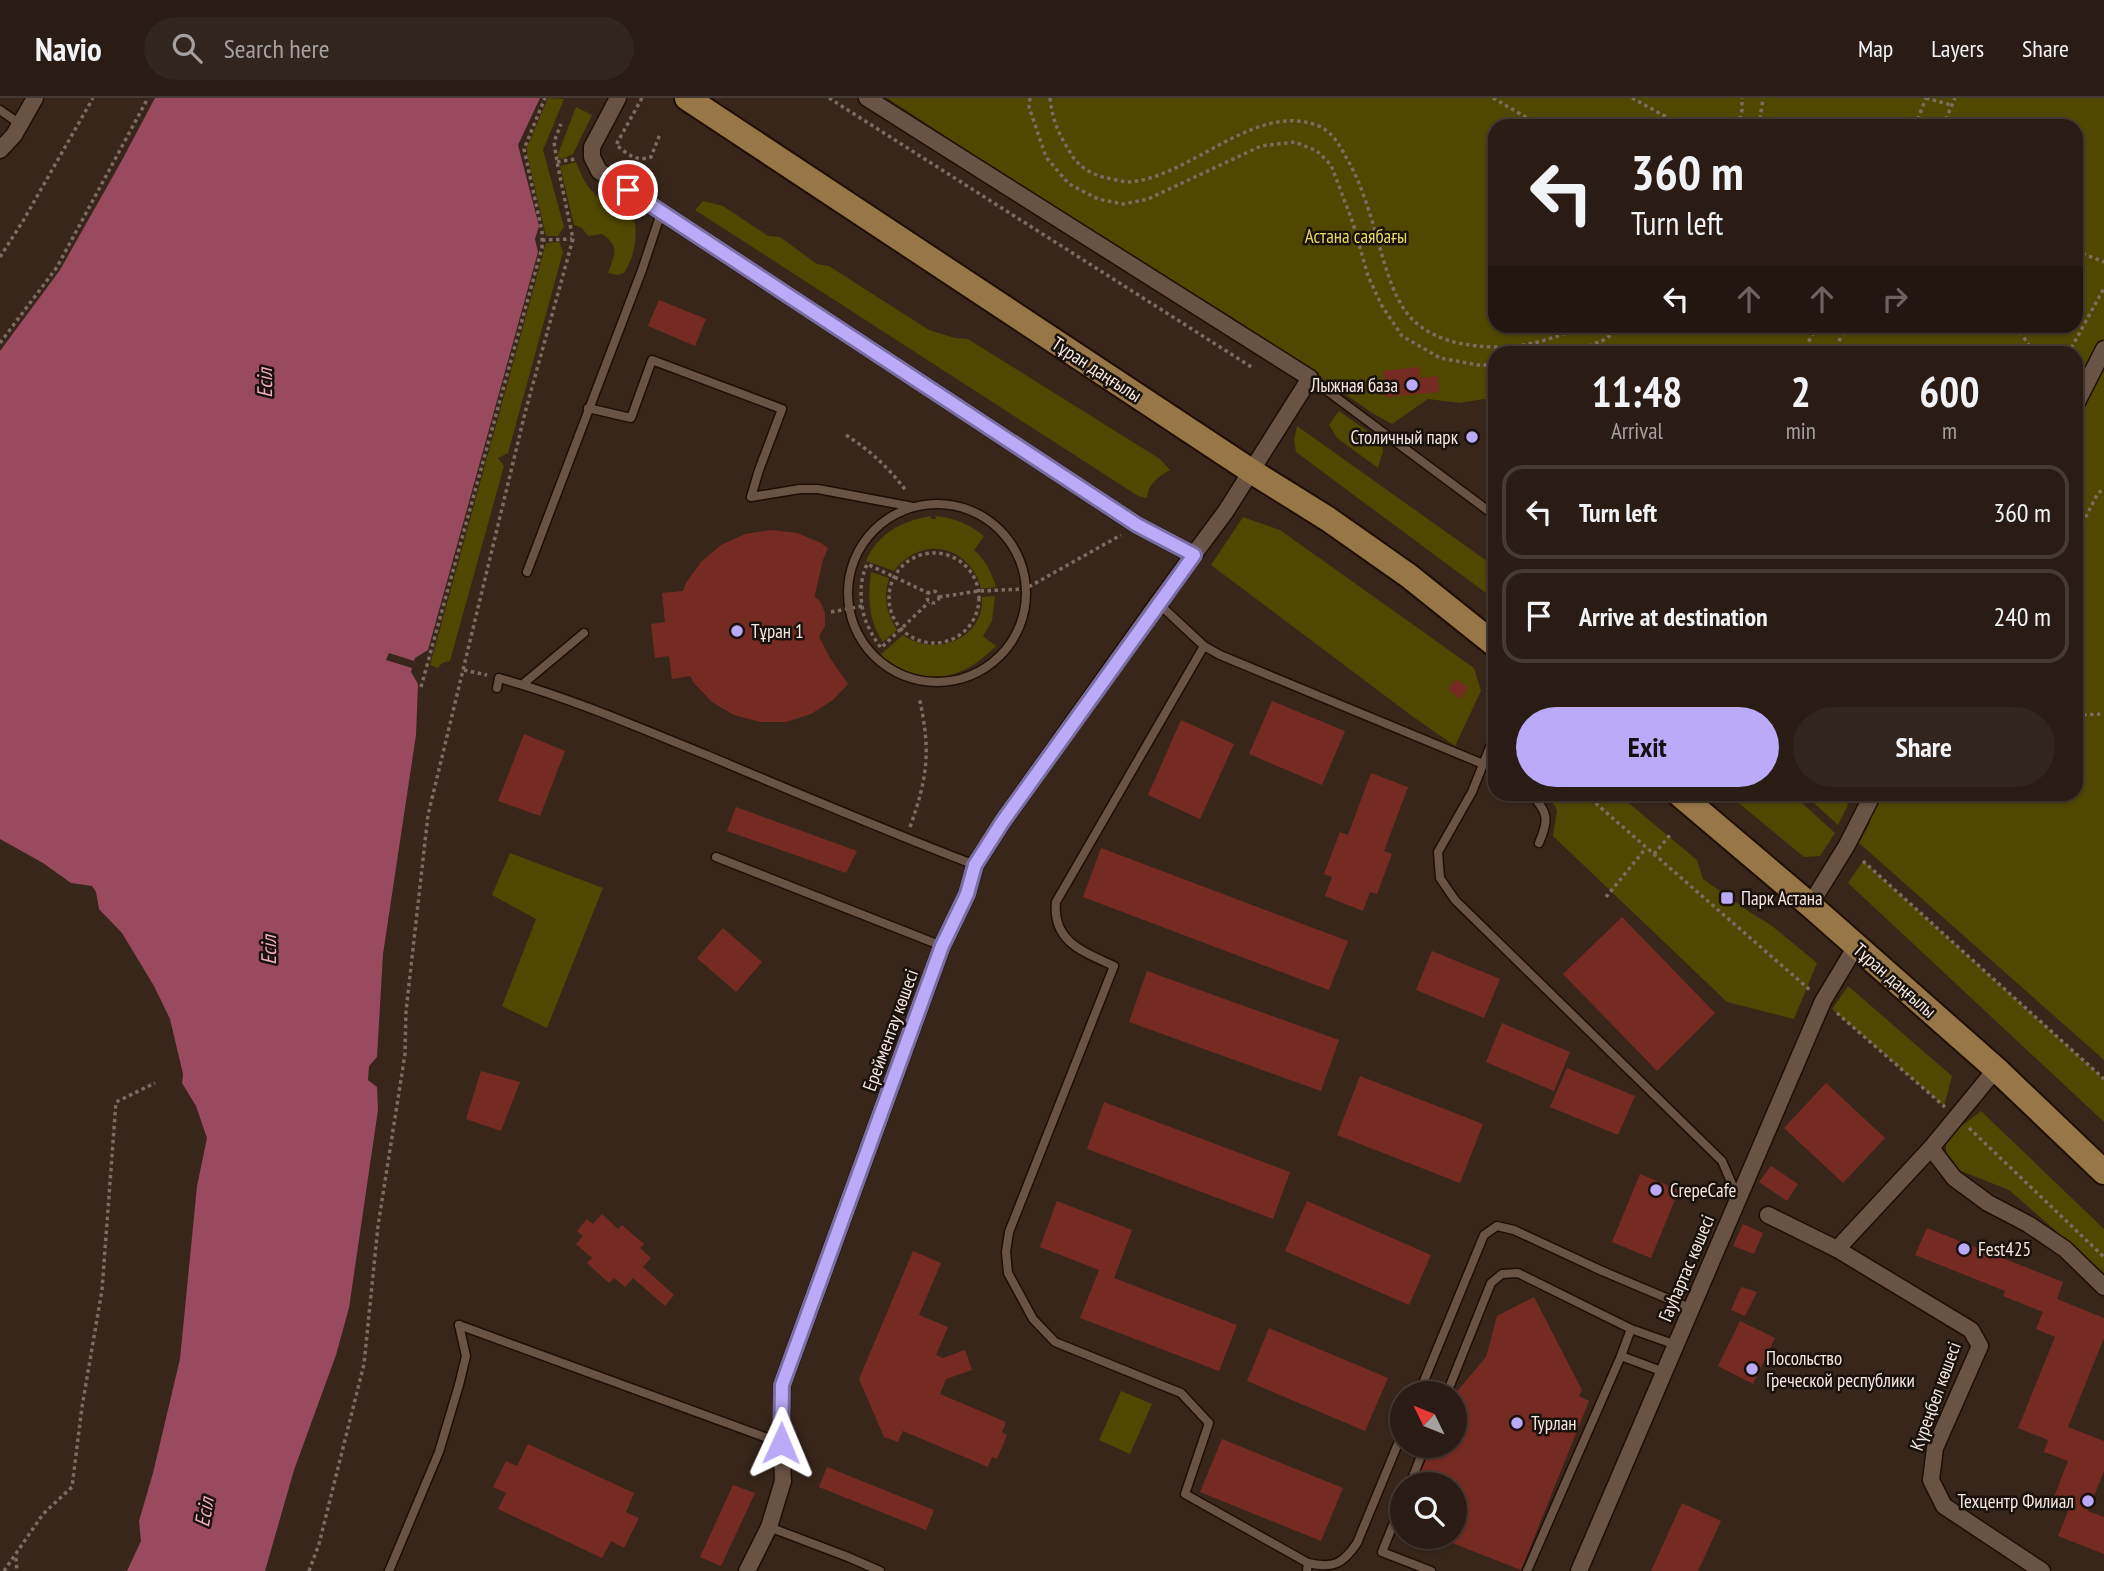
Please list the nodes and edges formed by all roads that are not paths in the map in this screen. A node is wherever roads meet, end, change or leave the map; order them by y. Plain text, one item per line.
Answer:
1 (36, 98) edge
2 (618, 98) edge
3 (867, 98) edge
4 (690, 100) edge
5 (0, 110) edge
6 (20, 124) junction
7 (0, 149) edge
8 (662, 210) junction
9 (2104, 349) edge
10 (1310, 378) junction
11 (2083, 390) edge
12 (588, 408) junction
13 (1251, 471) junction
14 (913, 507) junction
15 (1488, 511) edge
16 (1194, 555) junction
17 (527, 572) dead end
18 (1158, 603) junction
19 (584, 633) dead end
20 (1488, 639) edge
21 (1204, 646) junction
22 (523, 684) junction
23 (497, 688) dead end
24 (1488, 758) edge
25 (1483, 764) junction
26 (1538, 801) edge
27 (1687, 801) edge
28 (1869, 801) edge
29 (1539, 843) dead end
30 (716, 857) dead end
31 (975, 865) junction
32 (1810, 905) junction
33 (942, 946) junction
34 (1856, 946) junction
35 (1996, 1069) junction
36 (1931, 1147) junction
37 (2104, 1172) edge
38 (1738, 1198) junction
39 (1768, 1216) dead end
40 (1837, 1249) junction
41 (2104, 1287) edge
42 (1692, 1309) junction
43 (1631, 1329) junction
44 (1676, 1345) junction
45 (1622, 1356) junction
46 (1664, 1373) junction
47 (1424, 1381) edge
48 (1452, 1381) edge
49 (781, 1443) junction
50 (1392, 1458) edge
51 (769, 1527) junction
52 (1390, 1532) edge
53 (1307, 1567) edge
54 (390, 1571) edge
55 (747, 1571) edge
56 (880, 1571) edge
57 (1431, 1571) edge
58 (1527, 1571) edge
59 (1579, 1571) edge
60 (2042, 1571) edge

1 - 6 street
2 - 8 street
3 - 10 street
4 - 13 main road, Тұран даңғылы
5 - 6 lane
6 - 7 street
8 - 12 lane
8 - 16 street
9 - 11 street
10 - 13 street, Ерейментау көшесі
10 - 15 lane
12 - 14 lane
12 - 17 lane
13 - 16 street, Ерейментау көшесі
13 - 20 main road, Тұран даңғылы
14 - 14 lane
16 - 18 street, Ерейментау көшесі
18 - 21 lane
18 - 31 street, Ерейментау көшесі
19 - 22 lane
21 - 25 lane
21 - 53 lane
22 - 23 lane
22 - 31 lane
24 - 25 lane
25 - 38 lane
26 - 29 lane
27 - 32 main road, Тұран даңғылы
28 - 32 street
30 - 33 lane
31 - 33 street, Ерейментау көшесі
32 - 34 main road, Тұран даңғылы
33 - 49 street, Ерейментау көшесі
34 - 35 main road, Тұран даңғылы
34 - 38 street, Гауhартас көшесі
35 - 36 street
35 - 37 main road, Тұран даңғылы
36 - 40 street
36 - 41 street
38 - 42 street, Гауhартас көшесі
39 - 40 street, Күреңбел көшесі
40 - 60 street, Күреңбел көшесі
42 - 44 street, Гауhартас көшесі
42 - 47 lane
43 - 44 lane
43 - 45 lane
43 - 48 lane
44 - 46 street, Гауhартас көшесі
45 - 46 lane
45 - 58 lane
46 - 59 street, Гауhартас көшесі
49 - 51 street, Ерейментау көшесі
49 - 54 lane
50 - 53 lane
51 - 55 street, Ерейментау көшесі
51 - 56 lane
52 - 57 lane

